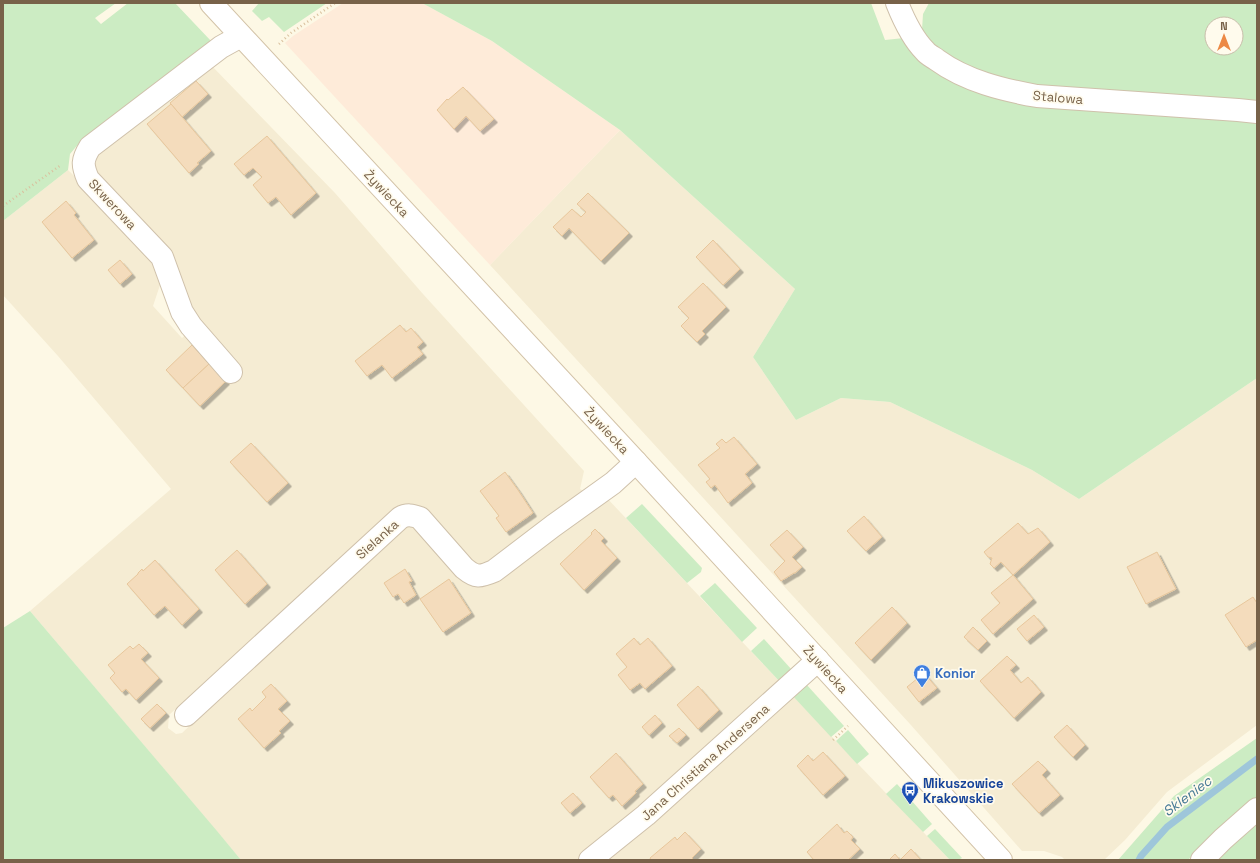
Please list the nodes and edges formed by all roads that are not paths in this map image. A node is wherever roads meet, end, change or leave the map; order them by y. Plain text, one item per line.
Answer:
1 (210, 3) edge
2 (897, 3) edge
3 (242, 36) junction
4 (1257, 112) edge
5 (231, 372) dead end
6 (636, 462) junction
7 (818, 660) junction
8 (186, 715) dead end
9 (1257, 809) edge
10 (590, 860) edge
11 (1001, 860) edge
12 (1202, 860) edge

1 - 3 street, Żywiecka
2 - 4 street, Stalowa
3 - 5 street, Skwerowa
3 - 6 street, Żywiecka
6 - 7 street, Żywiecka
6 - 8 street, Sielanka
7 - 10 street, Jana Christiana Andersena
7 - 11 street, Żywiecka
9 - 12 street

